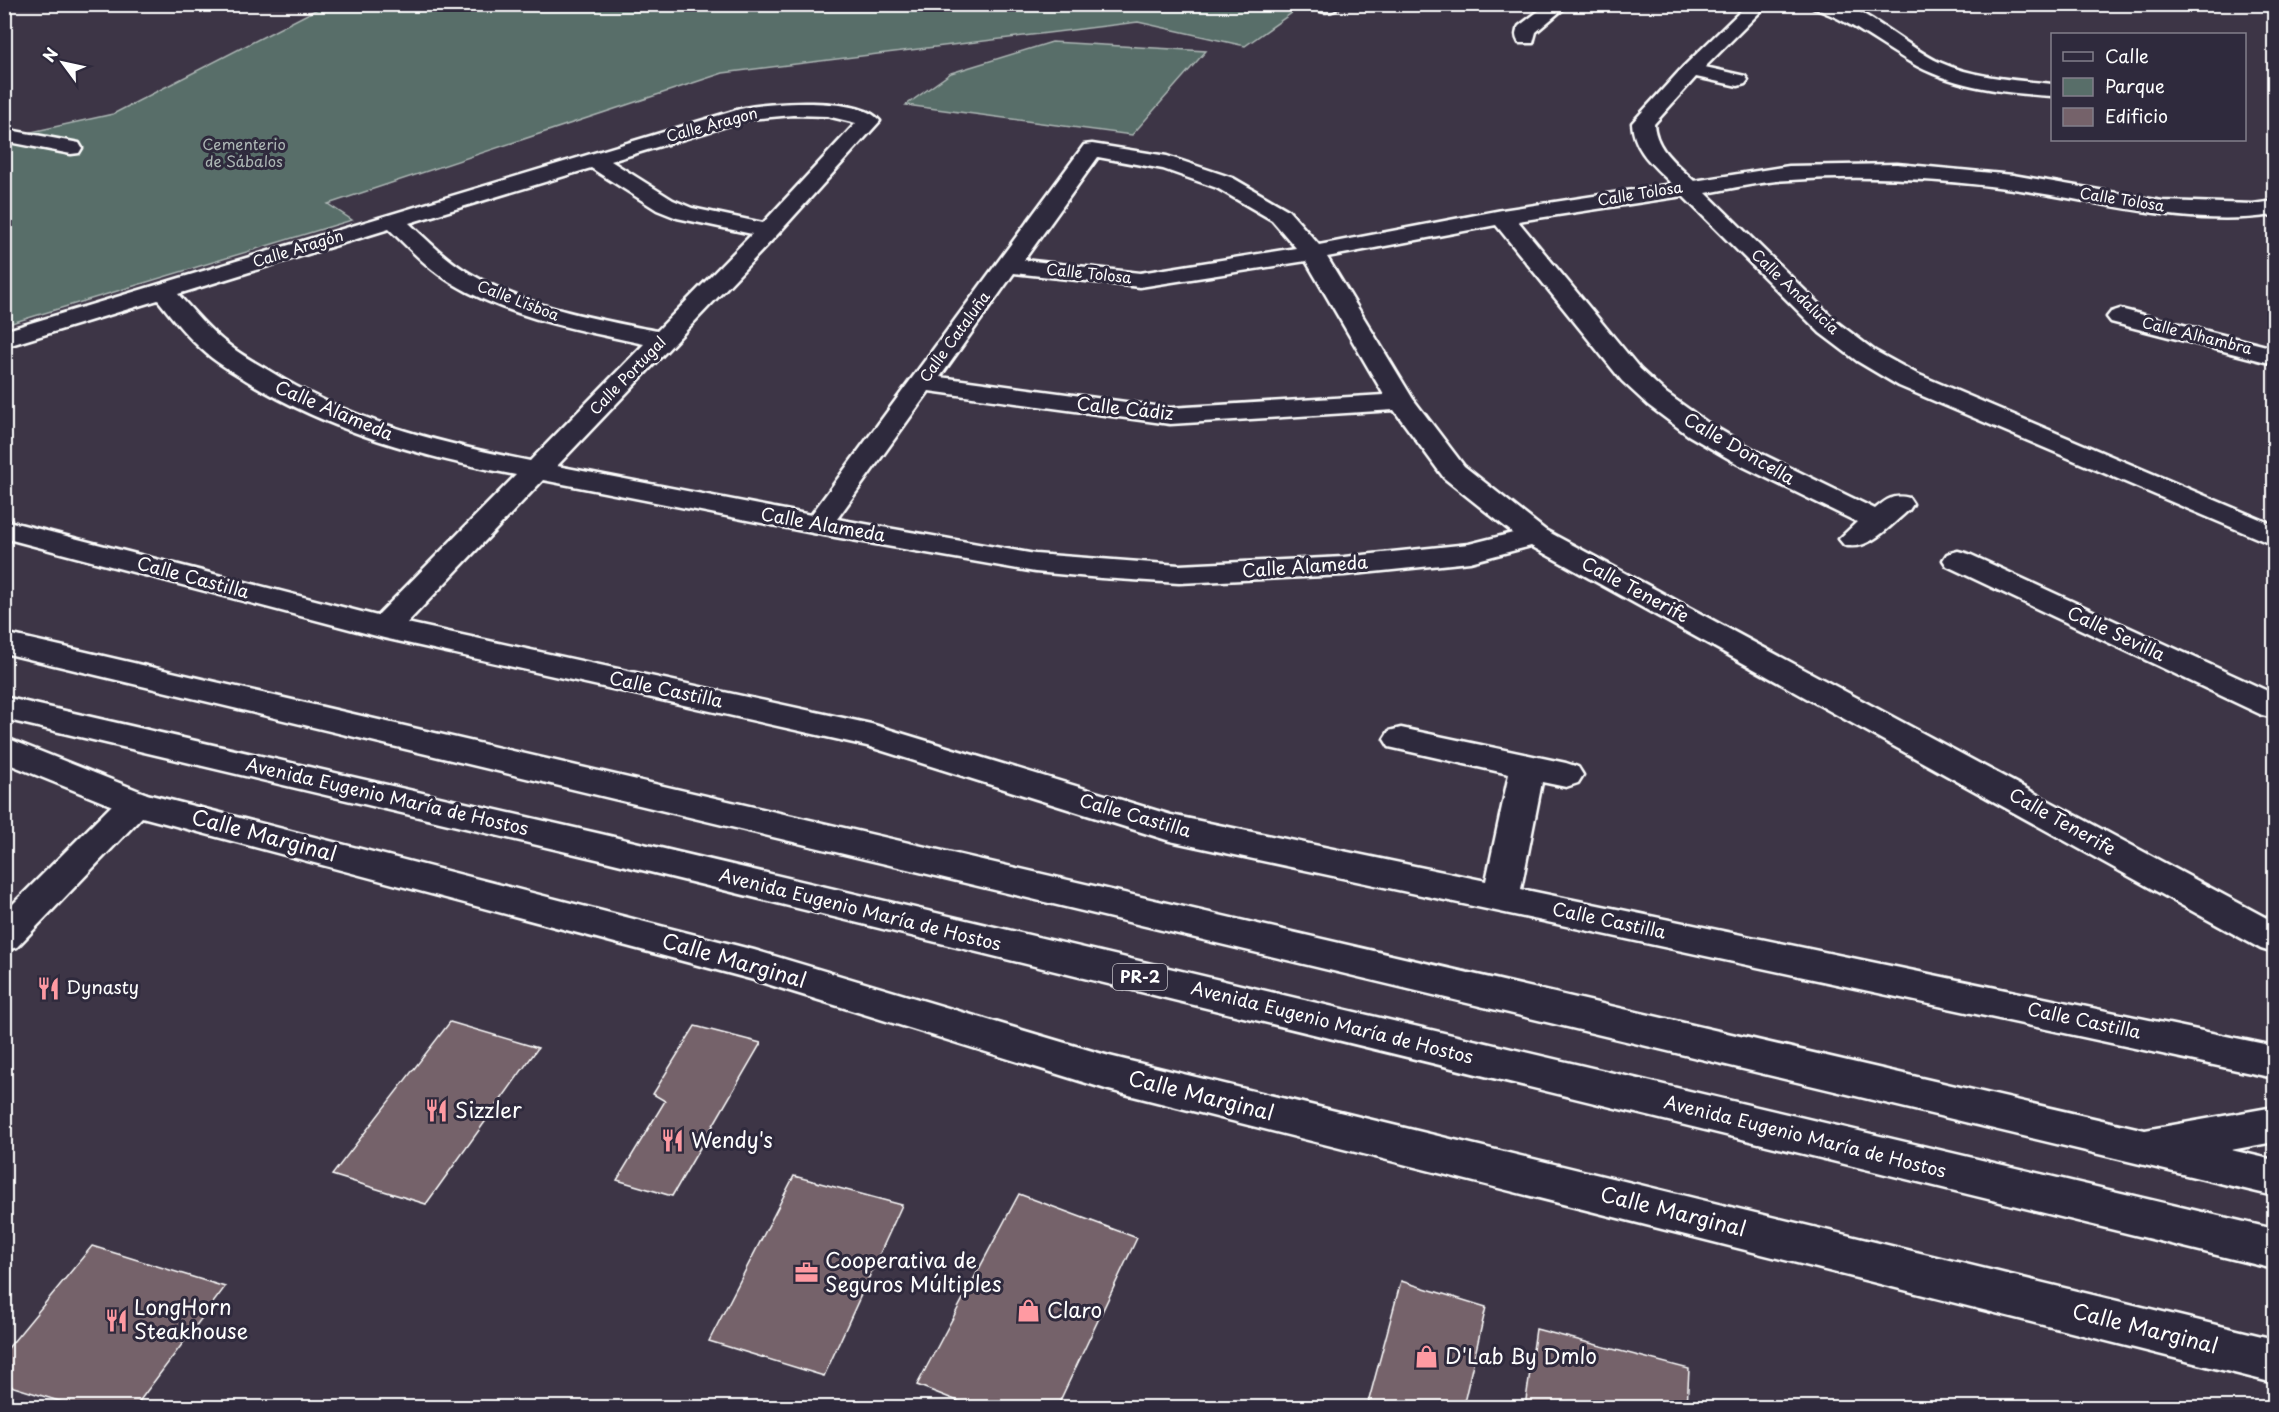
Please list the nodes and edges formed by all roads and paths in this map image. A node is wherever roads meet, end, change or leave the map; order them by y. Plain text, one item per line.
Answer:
1 (1560, 4) edge
2 (1759, 4) edge
3 (1820, 4) edge
4 (1526, 39) dead end
5 (1691, 70) junction
6 (1738, 80) dead end
7 (2051, 90) edge
8 (869, 121) joint
9 (4, 135) edge
10 (71, 148) dead end
11 (1092, 150) joint
12 (592, 159) junction
13 (1685, 187) junction
14 (2264, 210) edge
15 (1502, 216) junction
16 (394, 221) junction
17 (2274, 230) edge
18 (768, 231) junction
19 (1313, 253) junction
20 (1008, 265) junction
21 (162, 290) junction
22 (2120, 316) dead end
23 (4, 339) edge
24 (663, 340) junction
25 (2274, 356) edge
26 (922, 382) junction
27 (1401, 402) junction
28 (535, 471) junction
29 (819, 525) junction
30 (4, 529) edge
31 (2274, 535) edge
32 (1535, 536) junction
33 (1854, 539) dead end
34 (1957, 561) dead end
35 (384, 628) junction
36 (4, 643) edge
37 (2274, 707) edge
38 (4, 708) edge
39 (1401, 739) dead end
40 (4, 748) edge
41 (1528, 767) junction
42 (1566, 775) dead end
43 (135, 802) junction
44 (1501, 898) junction
45 (4, 937) edge
46 (2274, 939) edge
47 (2274, 1062) edge
48 (2274, 1125) edge
49 (2140, 1146) junction
50 (2274, 1178) edge
51 (2274, 1250) edge
52 (2274, 1361) edge

1 - 4 main road
2 - 5 main road, Calle Andalucía
3 - 7 main road
5 - 6 main road
5 - 13 main road, Calle Andalucía
8 - 12 main road, Calle Aragon
8 - 18 main road, Calle Portugal
9 - 10 main road
11 - 19 main road, Calle Tenerife
11 - 20 main road, Calle Cataluña
12 - 16 main road, Calle Aragón
12 - 18 main road
13 - 14 main road, Calle Tolosa
13 - 15 main road, Calle Tolosa
13 - 31 main road, Calle Andalucía
14 - 17 main road
15 - 19 main road, Calle Tolosa
15 - 33 main road, Calle Doncella
16 - 21 main road, Calle Aragón
16 - 24 main road, Calle Lisboa
18 - 24 main road, Calle Portugal
19 - 20 main road, Calle Tolosa
19 - 27 main road, Calle Tenerife
20 - 26 main road, Calle Cataluña
21 - 23 main road, Calle Aragón
21 - 28 main road, Calle Alameda
22 - 25 main road, Calle Alhambra
24 - 28 main road, Calle Portugal
26 - 27 main road, Calle Cádiz
26 - 29 main road, Calle Cataluña
27 - 32 main road, Calle Tenerife
28 - 29 main road, Calle Alameda
28 - 35 main road, Calle Portugal
29 - 32 main road, Calle Alameda
30 - 35 main road, Calle Castilla
32 - 46 main road, Calle Tenerife
34 - 37 main road, Calle Sevilla
35 - 44 main road, Calle Castilla
36 - 49 main road
38 - 51 main road, Avenida Eugenio María de Hostos / PR-2
39 - 41 main road
40 - 43 main road, Calle Marginal
41 - 42 main road
41 - 44 main road
43 - 45 main road
43 - 52 main road, Calle Marginal
44 - 47 main road, Calle Castilla
48 - 49 main road
49 - 50 main road

